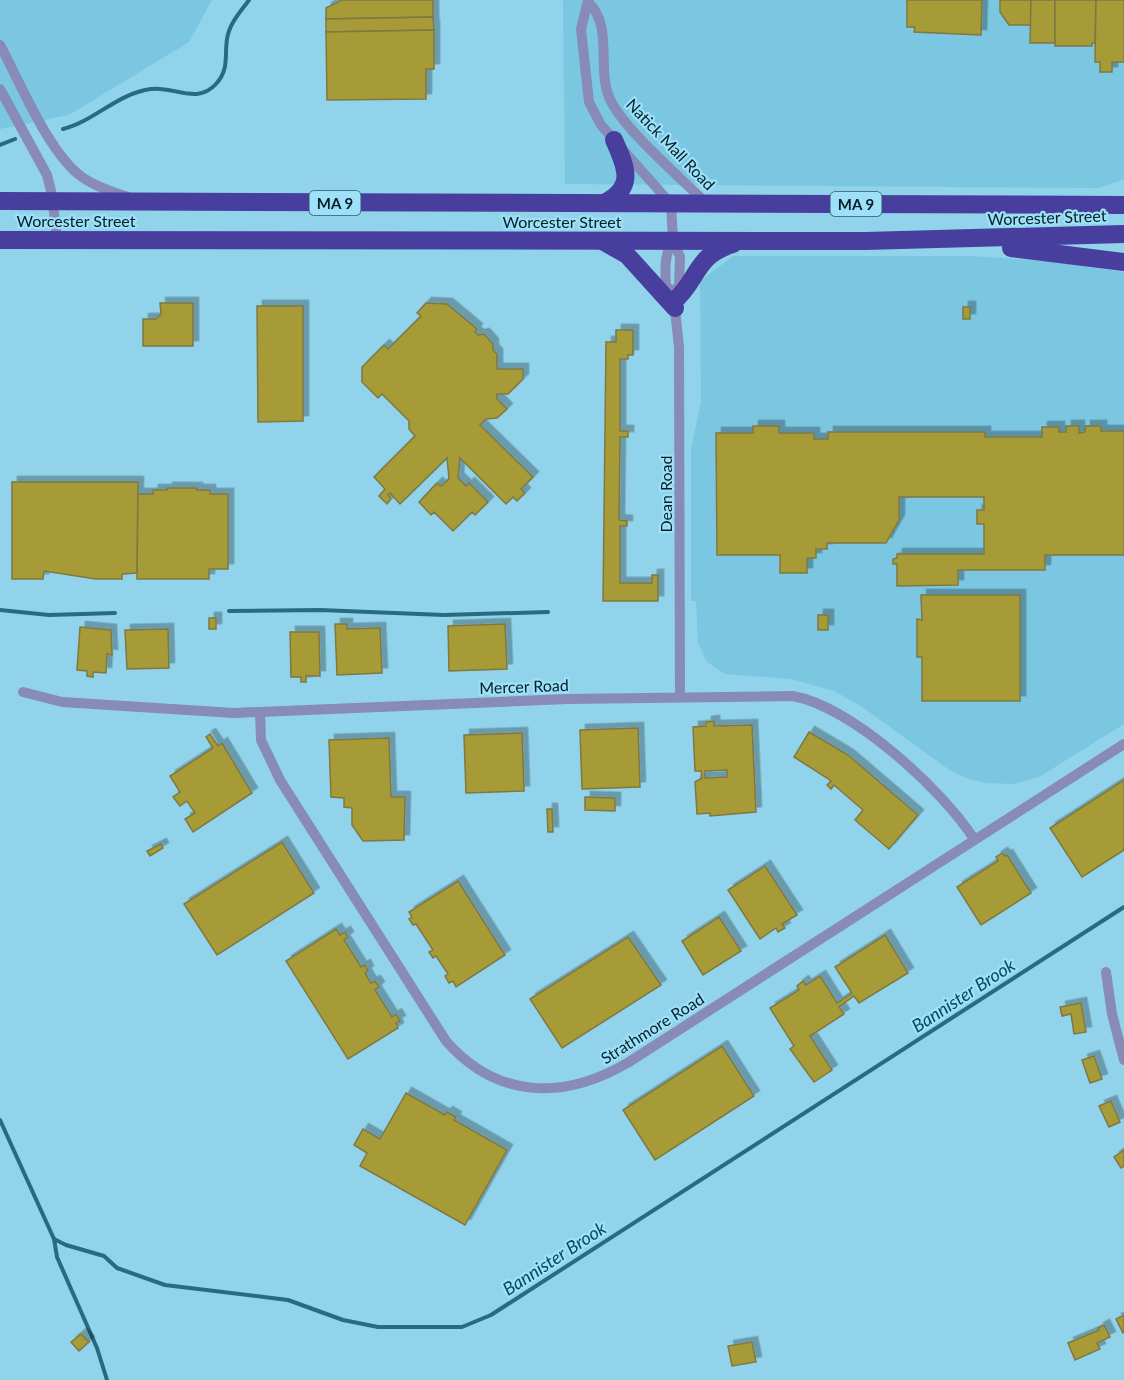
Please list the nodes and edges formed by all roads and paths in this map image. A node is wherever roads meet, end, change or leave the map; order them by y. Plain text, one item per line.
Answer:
1 (588, 2) edge
2 (0, 45) edge
3 (0, 89) edge
4 (614, 140) junction
5 (1124, 192) edge
6 (0, 201) edge
7 (53, 202) junction
8 (161, 203) junction
9 (604, 204) junction
10 (671, 204) junction
11 (707, 204) junction
12 (1006, 204) junction
13 (1124, 205) edge
14 (1124, 234) edge
15 (57, 239) junction
16 (0, 240) edge
17 (600, 240) junction
18 (673, 240) junction
19 (935, 240) junction
20 (747, 241) junction
21 (1124, 261) edge
22 (674, 300) junction
23 (23, 692) dead end
24 (680, 697) junction
25 (260, 712) junction
26 (1124, 744) edge
27 (974, 839) junction
28 (1106, 972) dead end
29 (1124, 1060) edge

1 - 4 street, Natick Mall Road
1 - 11 street, Natick Mall Road
2 - 8 street
3 - 7 street
4 - 9 highway
4 - 10 street, Natick Mall Road
5 - 12 highway
6 - 7 highway, Worcester Street / MA 9
7 - 8 highway, Worcester Street / MA 9
7 - 15 street
8 - 9 highway, Worcester Street / MA 9
9 - 10 highway, Worcester Street / MA 9
10 - 11 highway, Worcester Street / MA 9
10 - 18 street, Dean Road
11 - 12 highway, Worcester Street / MA 9
12 - 13 highway, Worcester Street / MA 9
14 - 19 highway, Worcester Street / MA 9
15 - 16 highway, Worcester Street / MA 9
15 - 17 highway, Worcester Street / MA 9
17 - 18 highway, Worcester Street / MA 9
17 - 22 highway
18 - 20 highway, Worcester Street / MA 9
18 - 22 street, Dean Road
19 - 20 highway, Worcester Street / MA 9
19 - 21 highway
20 - 22 highway
22 - 24 street, Dean Road
23 - 25 street, Mercer Road
24 - 25 street, Mercer Road
24 - 27 street, Mercer Road
25 - 27 street, Strathmore Road
26 - 27 street, Strathmore Road
28 - 29 street

